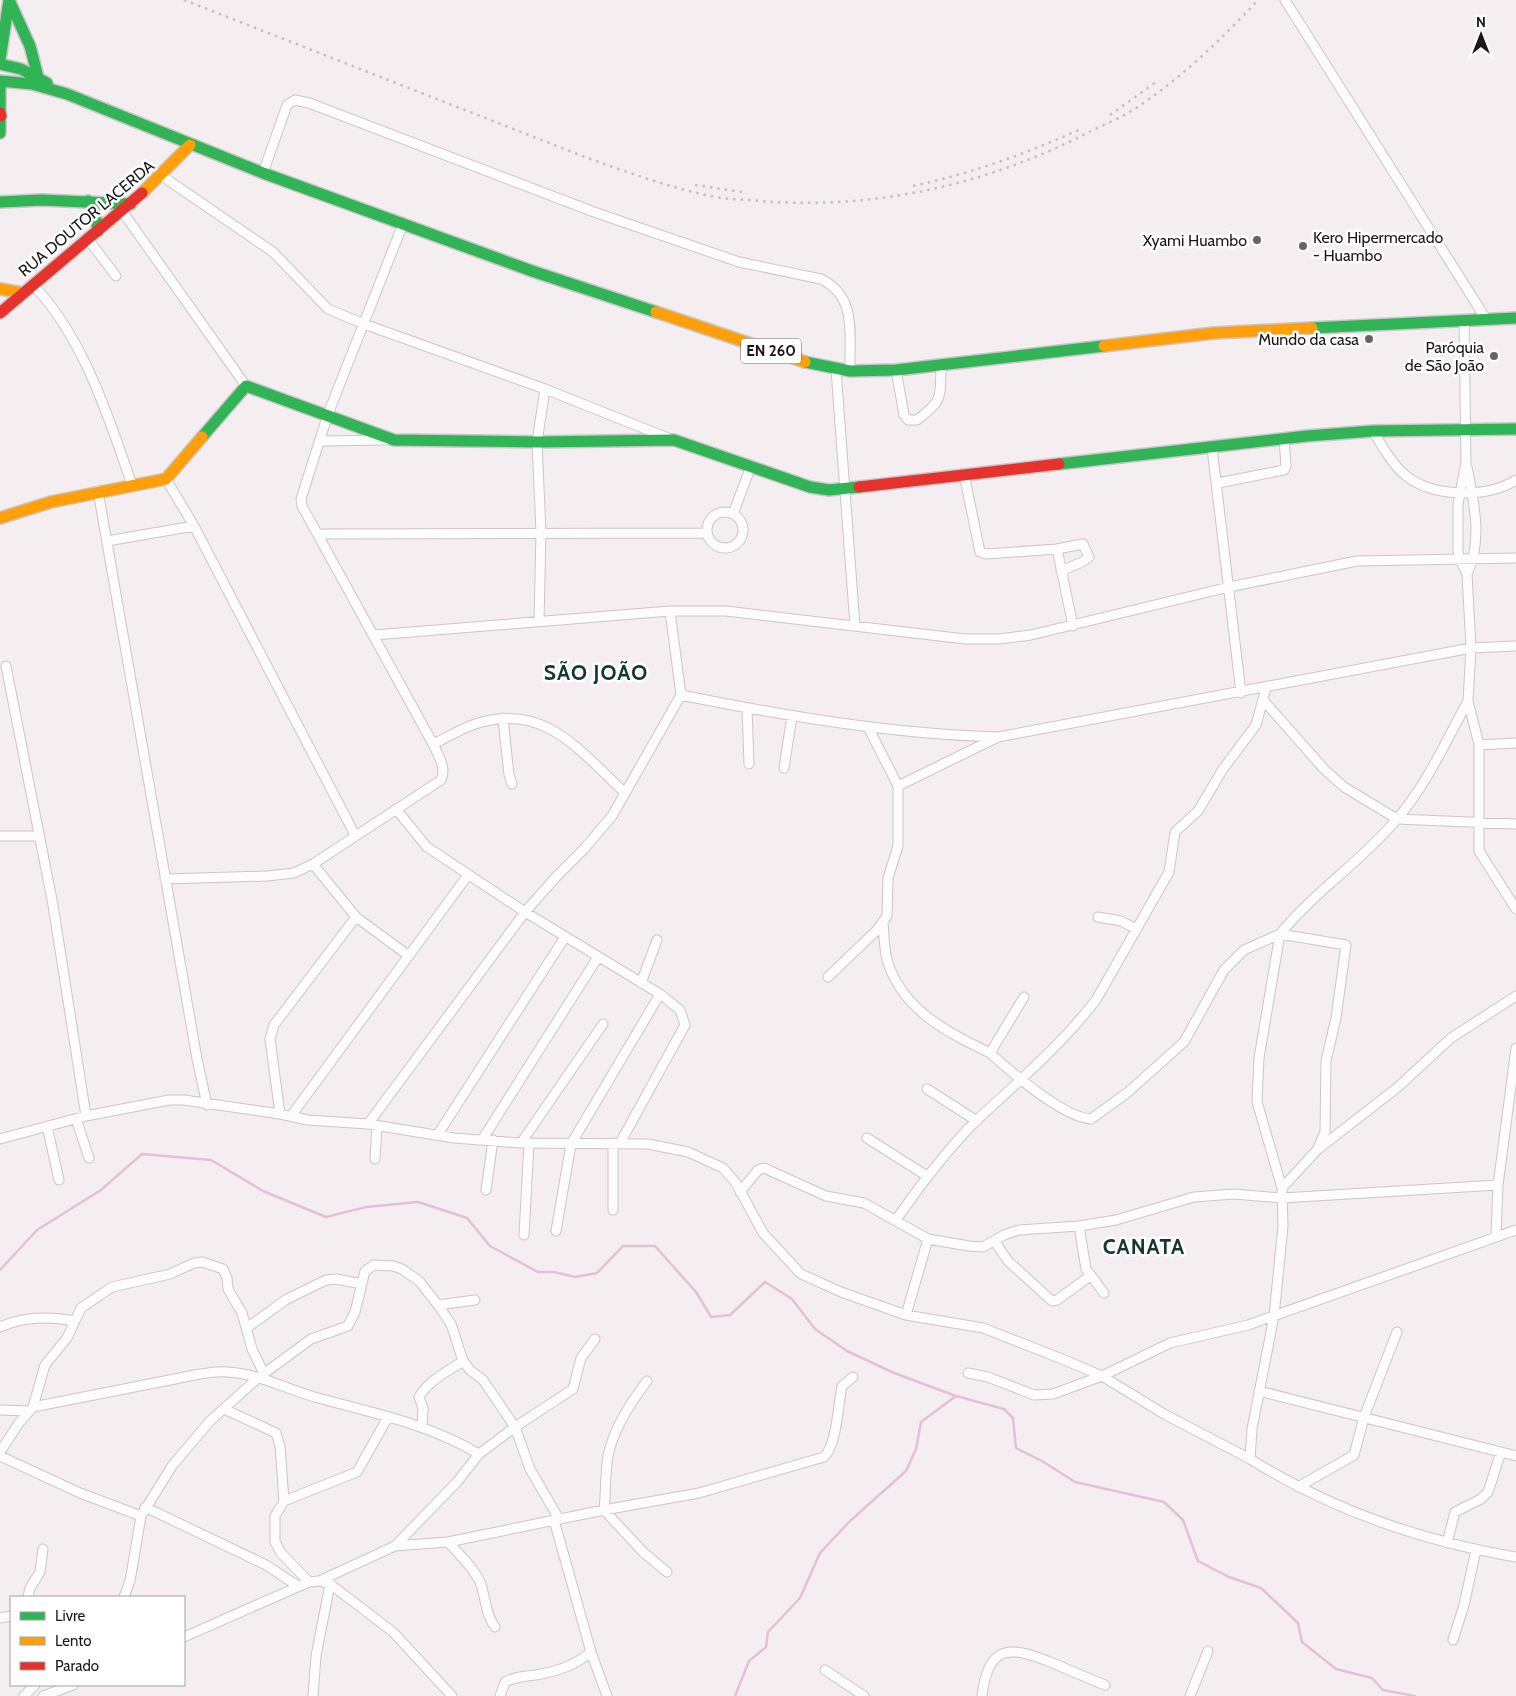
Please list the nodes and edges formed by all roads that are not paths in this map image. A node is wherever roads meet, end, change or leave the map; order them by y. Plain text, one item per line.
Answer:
1 (1285, 0) edge
2 (27, 39) junction
3 (4, 40) junction
4 (0, 62) edge
5 (38, 77) junction
6 (0, 81) edge
7 (67, 94) junction
8 (1, 114) edge
9 (0, 133) edge
10 (190, 144) junction
11 (263, 173) junction
12 (162, 176) junction
13 (88, 201) junction
14 (0, 202) edge
15 (127, 207) junction
16 (403, 224) junction
17 (98, 231) junction
18 (88, 239) junction
19 (116, 276) dead end
20 (33, 285) junction
21 (0, 289) edge
22 (23, 293) junction
23 (0, 313) edge
24 (1516, 318) edge
25 (1486, 319) junction
26 (1464, 320) junction
27 (364, 324) junction
28 (941, 365) junction
29 (836, 370) junction
30 (896, 370) junction
31 (850, 371) junction
32 (246, 386) junction
33 (545, 388) junction
34 (328, 414) junction
35 (1466, 429) junction
36 (1516, 429) edge
37 (1374, 431) junction
38 (1284, 438) junction
39 (394, 440) junction
40 (674, 440) junction
41 (320, 441) junction
42 (537, 442) junction
43 (1212, 448) junction
44 (1466, 462) junction
45 (751, 466) junction
46 (964, 474) junction
47 (166, 479) junction
48 (1516, 480) edge
49 (1218, 483) junction
50 (132, 485) junction
51 (844, 488) junction
52 (98, 492) junction
53 (1473, 493) junction
54 (1459, 494) junction
55 (733, 514) junction
56 (0, 518) edge
57 (194, 526) junction
58 (540, 532) junction
59 (707, 533) junction
60 (320, 534) junction
61 (107, 541) junction
62 (1057, 549) junction
63 (1459, 558) junction
64 (1475, 558) junction
65 (1516, 558) edge
66 (1061, 571) junction
67 (1467, 574) junction
68 (1229, 587) junction
69 (670, 611) junction
70 (539, 621) junction
71 (855, 626) junction
72 (1072, 626) junction
73 (374, 635) junction
74 (1516, 646) edge
75 (1471, 648) junction
76 (6, 666) dead end
77 (1266, 688) junction
78 (1241, 693) junction
79 (681, 695) junction
80 (1264, 701) junction
81 (1468, 701) junction
82 (747, 708) junction
83 (792, 716) junction
84 (503, 718) junction
85 (868, 727) junction
86 (998, 737) junction
87 (1516, 743) edge
88 (433, 744) junction
89 (1479, 745) junction
90 (749, 764) dead end
91 (784, 768) dead end
92 (512, 784) dead end
93 (898, 786) junction
94 (624, 792) junction
95 (396, 809) junction
96 (1397, 819) junction
97 (1478, 824) junction
98 (1516, 824) edge
99 (355, 835) junction
100 (0, 836) edge
101 (40, 836) junction
102 (313, 864) junction
103 (468, 875) junction
104 (165, 879) junction
105 (1516, 909) edge
106 (525, 912) junction
107 (356, 917) junction
108 (1098, 917) dead end
109 (883, 922) junction
110 (1136, 929) junction
111 (1280, 934) junction
112 (565, 937) junction
113 (658, 940) dead end
114 (409, 956) junction
115 (598, 957) junction
116 (828, 977) dead end
117 (642, 983) junction
118 (660, 994) junction
119 (1516, 996) edge
120 (1024, 997) dead end
121 (603, 1024) dead end
122 (1516, 1049) edge
123 (990, 1053) junction
124 (1020, 1081) junction
125 (927, 1088) dead end
126 (207, 1104) junction
127 (280, 1114) junction
128 (86, 1116) junction
129 (291, 1116) junction
130 (76, 1119) junction
131 (977, 1121) junction
132 (372, 1125) junction
133 (47, 1126) junction
134 (438, 1134) junction
135 (867, 1138) dead end
136 (0, 1139) edge
137 (482, 1140) junction
138 (493, 1140) junction
139 (525, 1143) junction
140 (616, 1143) junction
141 (570, 1144) junction
142 (1317, 1150) junction
143 (89, 1158) dead end
144 (375, 1160) dead end
145 (927, 1176) junction
146 (59, 1180) dead end
147 (1498, 1185) junction
148 (1282, 1188) junction
149 (486, 1190) dead end
150 (740, 1192) junction
151 (1282, 1198) junction
152 (613, 1210) dead end
153 (896, 1220) junction
154 (1079, 1226) junction
155 (1516, 1230) edge
156 (556, 1231) dead end
157 (524, 1235) dead end
158 (1496, 1235) junction
159 (928, 1239) junction
160 (995, 1242) junction
161 (1090, 1276) junction
162 (362, 1284) junction
163 (1104, 1293) dead end
164 (475, 1300) dead end
165 (438, 1305) junction
166 (906, 1315) junction
167 (1274, 1316) junction
168 (74, 1321) junction
169 (0, 1327) edge
170 (248, 1327) junction
171 (1397, 1332) dead end
172 (595, 1339) dead end
173 (463, 1362) junction
174 (968, 1373) dead end
175 (261, 1376) junction
176 (1102, 1376) junction
177 (853, 1378) dead end
178 (647, 1381) dead end
179 (1259, 1391) junction
180 (224, 1408) junction
181 (31, 1409) junction
182 (0, 1410) edge
183 (388, 1416) junction
184 (1364, 1417) junction
185 (422, 1426) junction
186 (515, 1426) junction
187 (1501, 1452) junction
188 (0, 1454) edge
189 (479, 1454) junction
190 (1516, 1456) edge
191 (1250, 1459) junction
192 (1298, 1487) junction
193 (284, 1501) junction
194 (604, 1510) junction
195 (143, 1511) junction
196 (556, 1519) junction
197 (448, 1542) junction
198 (1447, 1543) junction
199 (394, 1546) junction
200 (43, 1549) dead end
201 (1476, 1550) junction
202 (1516, 1557) edge
203 (667, 1572) dead end
204 (319, 1581) junction
205 (309, 1582) junction
206 (330, 1584) junction
207 (298, 1586) junction
208 (28, 1596) edge
209 (124, 1596) edge
210 (495, 1627) dead end
211 (185, 1637) edge
212 (1453, 1640) dead end
213 (1208, 1651) dead end
214 (591, 1652) junction
215 (825, 1670) dead end
216 (1105, 1685) dead end
217 (33, 1686) edge
218 (70, 1686) edge
219 (24, 1696) edge
220 (43, 1696) edge
221 (313, 1696) edge
222 (452, 1696) edge
223 (500, 1696) edge
224 (607, 1696) edge
225 (864, 1696) edge
226 (982, 1696) edge
227 (1190, 1696) edge

1 - 25 street
2 - 3 main road
2 - 3 main road
2 - 5 main road
3 - 4 main road
4 - 5 main road, EN 260
5 - 7 main road, EN 260
6 - 7 main road, EN 260
6 - 8 main road
7 - 10 main road, EN 260
8 - 9 main road
10 - 11 main road, EN 260
10 - 12 main road, RUA DOUTOR LACERDA
11 - 16 main road, EN 260
11 - 31 street
12 - 15 main road, RUA DOUTOR LACERDA
12 - 27 street
13 - 14 main road
13 - 15 main road
13 - 17 main road
15 - 17 main road, RUA DOUTOR LACERDA
15 - 32 street
16 - 27 street
16 - 29 main road, EN 260
17 - 18 main road, RUA DOUTOR LACERDA
18 - 19 street
18 - 20 main road, RUA DOUTOR LACERDA
20 - 22 main road, RUA DOUTOR LACERDA
20 - 50 street
21 - 22 main road
22 - 23 main road, RUA DOUTOR LACERDA
24 - 25 main road, EN 260
25 - 26 main road, EN 260
26 - 28 main road, EN 260
26 - 35 street
27 - 33 street
27 - 34 street
28 - 30 main road, EN 260
28 - 30 street
29 - 31 main road, EN 260
29 - 51 street
30 - 31 main road, EN 260
32 - 34 main road
32 - 47 main road
33 - 40 street
33 - 42 street
34 - 39 main road
34 - 41 street
35 - 36 main road
35 - 37 main road
35 - 44 street
37 - 38 main road
37 - 54 street
38 - 43 main road
38 - 49 street
39 - 41 street
39 - 42 main road
40 - 42 main road
40 - 45 main road
41 - 60 street
42 - 58 street
43 - 46 main road
43 - 49 street
44 - 53 street
44 - 54 street
45 - 51 main road
45 - 55 street
46 - 51 main road
46 - 62 street
47 - 50 main road
47 - 57 street
48 - 53 street
49 - 68 street
50 - 52 main road
51 - 71 street
52 - 56 main road
52 - 61 street
53 - 54 street
53 - 64 street
54 - 63 street
55 - 59 street
55 - 59 street
57 - 61 street
57 - 99 street
58 - 59 street
58 - 60 street
58 - 70 street
60 - 73 street
61 - 104 street
62 - 66 street
62 - 66 street
63 - 64 street
63 - 67 street
63 - 68 street
64 - 65 street
64 - 67 street
66 - 72 street
67 - 75 street
68 - 72 street
68 - 78 street
69 - 70 street
69 - 71 street
69 - 79 street
70 - 73 street
71 - 72 street
73 - 88 street
74 - 75 street
75 - 77 street
75 - 81 street
76 - 101 street
77 - 78 street
77 - 80 street
78 - 86 street
79 - 82 street
79 - 94 street
80 - 96 street
80 - 110 street
81 - 89 street
81 - 96 street
82 - 83 street
82 - 90 street
83 - 85 street
83 - 91 street
84 - 88 street
84 - 92 street
84 - 94 street
85 - 86 street
85 - 93 street
86 - 93 street
87 - 89 street
88 - 95 street
89 - 97 street
93 - 109 street
94 - 106 street
95 - 99 street
95 - 103 street
96 - 97 street
96 - 111 street
97 - 98 street
97 - 105 street
99 - 102 street
100 - 101 street
101 - 128 street
102 - 104 street
102 - 107 street
103 - 106 street
103 - 114 street
104 - 126 street
106 - 112 street
106 - 132 street
107 - 114 street
107 - 127 street
108 - 110 street
109 - 116 street
109 - 123 street
110 - 124 street
111 - 124 street
111 - 142 street
111 - 148 street
112 - 115 street
112 - 134 street
113 - 117 street
114 - 129 street
115 - 117 street
115 - 137 street
117 - 118 street
118 - 140 street
118 - 141 street
119 - 142 street
120 - 123 street
121 - 139 street
122 - 147 street
123 - 124 street
124 - 131 street
125 - 131 street
126 - 127 street
126 - 128 street
127 - 129 street
128 - 130 street
129 - 132 street
130 - 133 street
130 - 143 street
131 - 145 street
132 - 134 street
132 - 144 street
133 - 136 street
133 - 146 street
134 - 137 street
135 - 145 street
137 - 138 street
138 - 139 street
138 - 149 street
139 - 141 street
139 - 157 street
140 - 141 street
140 - 150 street
140 - 152 street
141 - 156 street
142 - 148 street
145 - 153 street
147 - 151 street
147 - 158 street
148 - 151 street
150 - 153 street
150 - 166 street
151 - 154 street
151 - 167 street
153 - 159 street
154 - 160 street
154 - 161 street
155 - 158 street
158 - 167 street
159 - 160 street
159 - 166 street
160 - 161 street
161 - 163 street
162 - 165 street
162 - 170 street
162 - 175 street
164 - 165 street
165 - 173 street
166 - 176 street
167 - 176 street
167 - 179 street
168 - 169 street
168 - 170 street
168 - 181 street
170 - 175 street
171 - 184 street
172 - 186 street
173 - 185 street
173 - 186 street
174 - 176 street
175 - 180 street
175 - 181 street
175 - 183 street
176 - 191 street
177 - 194 street
178 - 194 street
179 - 184 street
179 - 191 street
180 - 193 street
180 - 195 street
181 - 182 street
181 - 188 street
183 - 185 street
183 - 193 street
184 - 187 street
184 - 192 street
185 - 189 street
186 - 189 street
186 - 196 street
187 - 190 street
187 - 198 street
188 - 195 street
189 - 199 street
191 - 192 street
192 - 198 street
193 - 205 street
194 - 196 street
194 - 203 street
195 - 207 street
195 - 209 street
196 - 197 street
196 - 214 street
197 - 199 street
197 - 210 street
198 - 201 street
199 - 204 street
200 - 208 street
201 - 202 street
201 - 212 street
204 - 205 street
204 - 206 street
205 - 207 street
206 - 221 street
206 - 222 street
207 - 211 street
213 - 227 street
214 - 223 street
214 - 224 street
215 - 225 street
216 - 226 street
217 - 219 street
218 - 220 street

